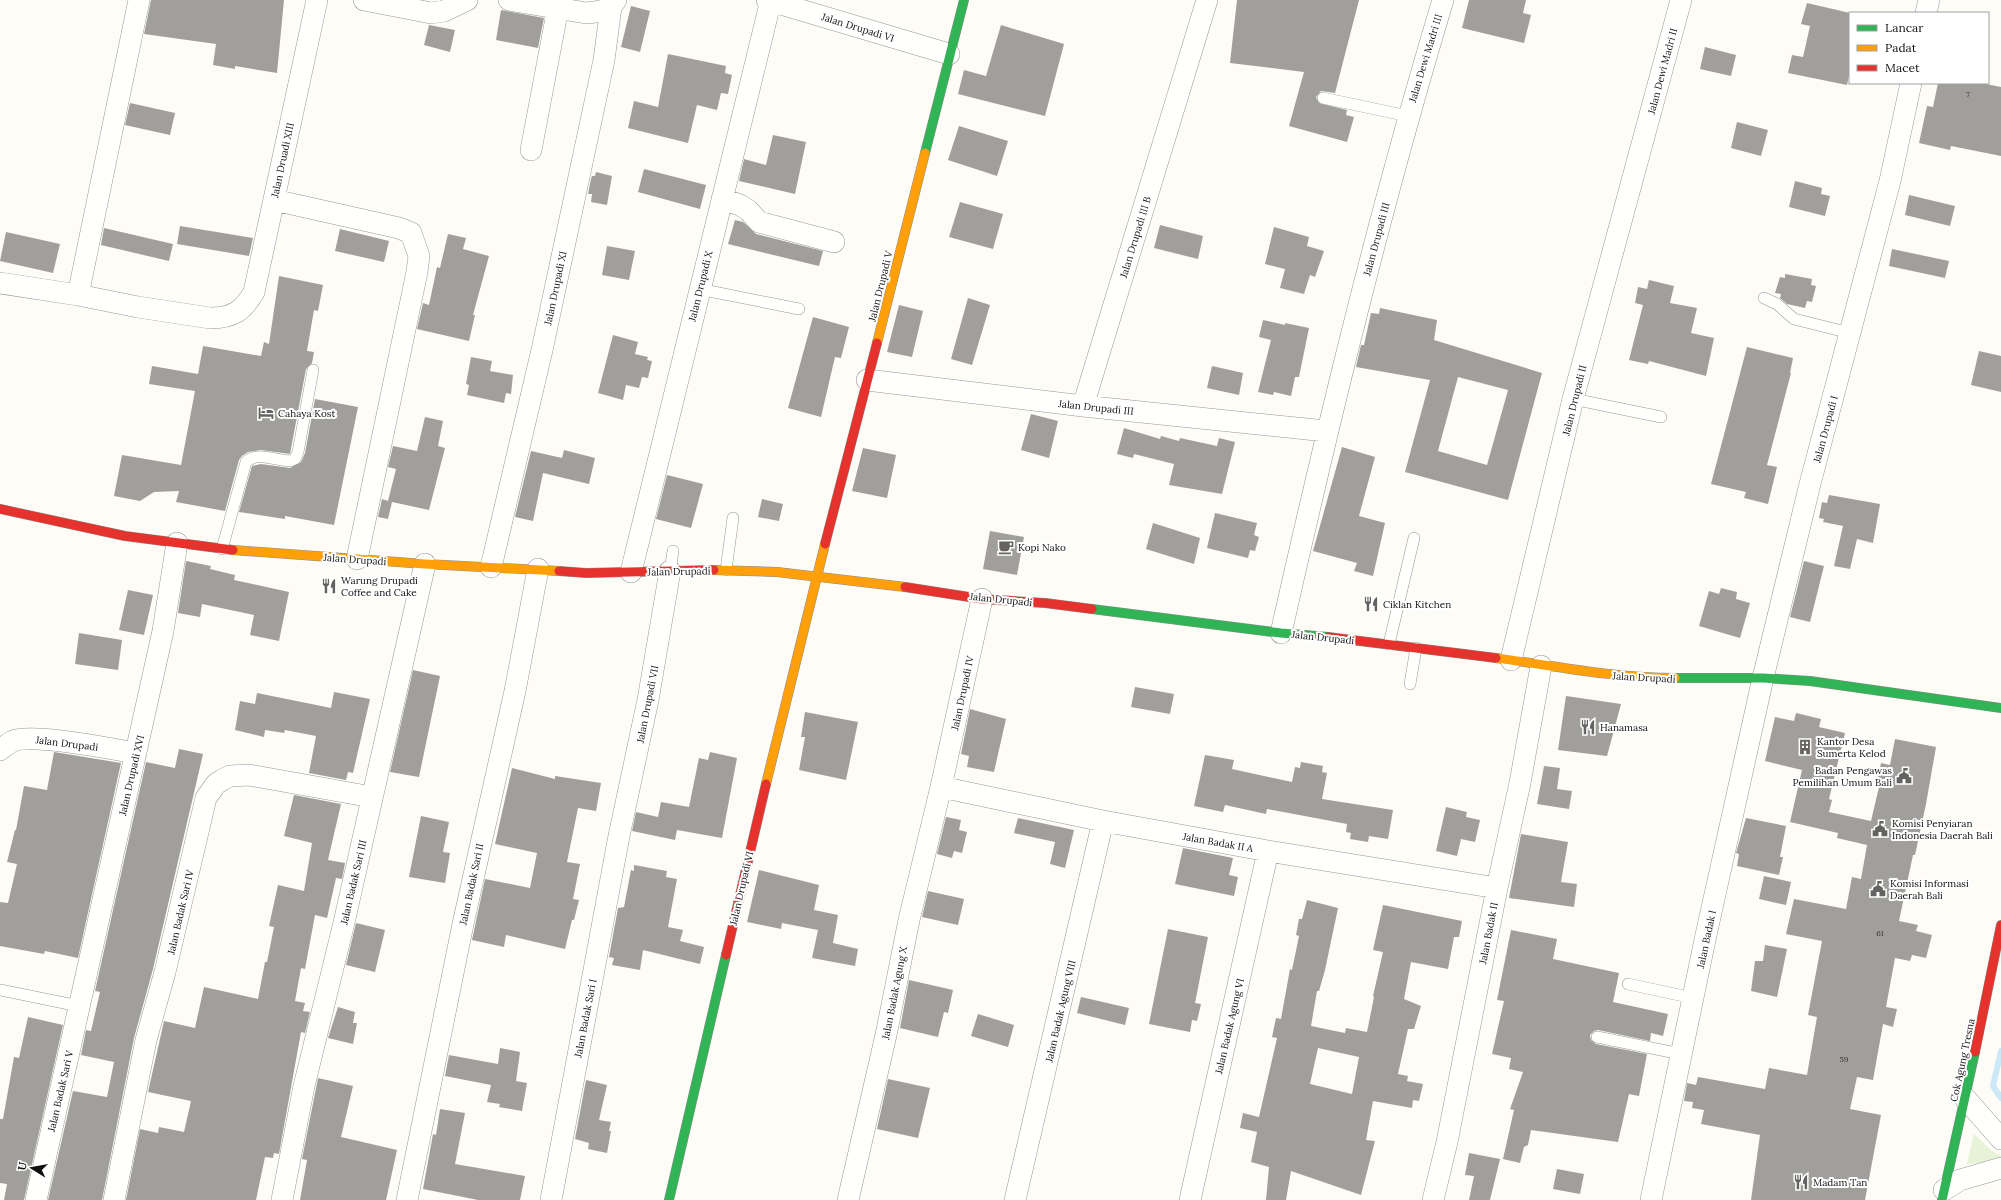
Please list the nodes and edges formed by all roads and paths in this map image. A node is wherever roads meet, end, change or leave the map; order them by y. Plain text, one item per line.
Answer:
1 (138, 0) edge
2 (317, 0) edge
3 (364, 0) edge
4 (467, 0) edge
5 (509, 0) edge
6 (770, 0) edge
7 (964, 0) edge
8 (1207, 0) edge
9 (1443, 0) edge
10 (1681, 0) edge
11 (1929, 0) edge
12 (613, 4) edge
13 (558, 8) junction
14 (1926, 12) edge
15 (949, 54) junction
16 (1911, 84) edge
17 (1323, 98) dead end
18 (1408, 116) junction
19 (1643, 141) joint
20 (531, 150) dead end
21 (722, 199) junction
22 (274, 200) junction
23 (834, 242) dead end
24 (0, 283) edge
25 (699, 289) junction
26 (78, 295) junction
27 (1764, 298) dead end
28 (799, 309) dead end
29 (1850, 333) junction
30 (313, 370) dead end
31 (867, 380) junction
32 (1573, 399) junction
33 (1083, 406) junction
34 (1661, 417) dead end
35 (1326, 431) junction
36 (0, 509) edge
37 (733, 518) dead end
38 (1414, 538) dead end
39 (177, 543) junction
40 (222, 548) junction
41 (673, 551) dead end
42 (356, 558) junction
43 (426, 564) junction
44 (491, 567) junction
45 (538, 569) junction
46 (726, 570) junction
47 (670, 571) junction
48 (631, 572) junction
49 (816, 577) junction
50 (982, 599) junction
51 (1281, 633) junction
52 (1389, 644) junction
53 (1416, 648) junction
54 (1511, 660) junction
55 (1541, 666) junction
56 (1763, 678) junction
57 (1410, 684) dead end
58 (2001, 708) edge
59 (0, 750) edge
60 (136, 753) junction
61 (941, 787) junction
62 (372, 797) junction
63 (1103, 821) junction
64 (619, 836) joint
65 (1268, 851) junction
66 (1496, 888) junction
67 (2001, 925) edge
68 (1628, 984) dead end
69 (0, 990) edge
70 (1693, 998) junction
71 (79, 1006) junction
72 (1598, 1037) dead end
73 (1681, 1054) junction
74 (1965, 1098) junction
75 (2001, 1139) edge
76 (2001, 1168) edge
77 (1943, 1195) edge
78 (36, 1200) edge
79 (114, 1200) edge
80 (282, 1200) edge
81 (407, 1200) edge
82 (551, 1200) edge
83 (669, 1200) edge
84 (848, 1200) edge
85 (1015, 1200) edge
86 (1190, 1200) edge
87 (1433, 1200) edge
88 (1651, 1200) edge

1 - 26 street
2 - 22 street, Jalan Druadi XIII
3 - 4 street
5 - 13 street
6 - 15 street, Jalan Drupadi VI
6 - 21 street, Jalan Drupadi X
7 - 15 street, Jalan Drupadi V
8 - 33 street, Jalan Drupadi III B
9 - 18 street, Jalan Dewi Madri III
10 - 19 street, Jalan Dewi Madri II
11 - 14 street
12 - 13 street
12 - 44 street, Jalan Drupadi XI
13 - 20 street
15 - 31 street, Jalan Drupadi V
16 - 29 street, Jalan Drupadi I
17 - 18 lane
18 - 35 street, Jalan Drupadi III
19 - 32 street, Jalan Drupadi II
21 - 23 street
21 - 25 street, Jalan Drupadi X
22 - 26 street, Jalan Druadi XIII
22 - 42 street
24 - 26 street
25 - 28 lane
25 - 48 street, Jalan Drupadi X
27 - 29 lane
29 - 56 street, Jalan Drupadi I
30 - 40 lane
31 - 33 street, Jalan Drupadi III
31 - 49 street, Jalan Drupadi V
32 - 34 lane
32 - 54 street, Jalan Drupadi II
33 - 35 street, Jalan Drupadi III
35 - 51 street, Jalan Drupadi III
36 - 39 street, Jalan Drupadi
37 - 46 lane
38 - 52 lane
39 - 40 street, Jalan Drupadi
39 - 60 street, Jalan Drupadi XVI
40 - 42 street, Jalan Drupadi
41 - 47 lane
42 - 43 street, Jalan Drupadi
43 - 44 street, Jalan Drupadi
43 - 62 street, Jalan Badak Sari III
44 - 45 street, Jalan Drupadi
45 - 48 street, Jalan Drupadi
45 - 81 street, Jalan Badak Sari II
46 - 47 street, Jalan Drupadi
46 - 49 street, Jalan Drupadi
47 - 48 street, Jalan Drupadi
47 - 64 street, Jalan Drupadi VII
49 - 50 street, Jalan Drupadi
49 - 83 street, Jalan Drupadi VI
50 - 51 street, Jalan Drupadi
50 - 61 street, Jalan Drupadi IV
51 - 52 street, Jalan Drupadi
52 - 53 street, Jalan Drupadi
53 - 54 street, Jalan Drupadi
53 - 57 lane
54 - 55 street, Jalan Drupadi
55 - 56 street, Jalan Drupadi
55 - 66 street, Jalan Badak II
56 - 58 street, Jalan Drupadi
56 - 70 street, Jalan Badak I
59 - 60 street, Jalan Drupadi
60 - 71 street, Jalan Drupadi XVI
61 - 63 street, Jalan Badak II A
61 - 84 street, Jalan Badak Agung X
62 - 79 street, Jalan Badak Sari IV
62 - 80 street, Jalan Badak Sari III
63 - 65 street, Jalan Badak II A
63 - 85 street, Jalan Badak Agung VIII
64 - 82 street, Jalan Badak Sari I
65 - 66 street, Jalan Badak II A
65 - 86 street, Jalan Badak Agung VI
66 - 87 street, Jalan Badak II
67 - 74 street, Cok Agung Tresna
68 - 70 lane
69 - 71 lane
70 - 73 street, Jalan Badak I
71 - 78 street, Jalan Badak Sari V
72 - 73 lane
73 - 88 street, Jalan Badak I
74 - 75 street
74 - 77 street, Cok Agung Tresna
76 - 77 street

